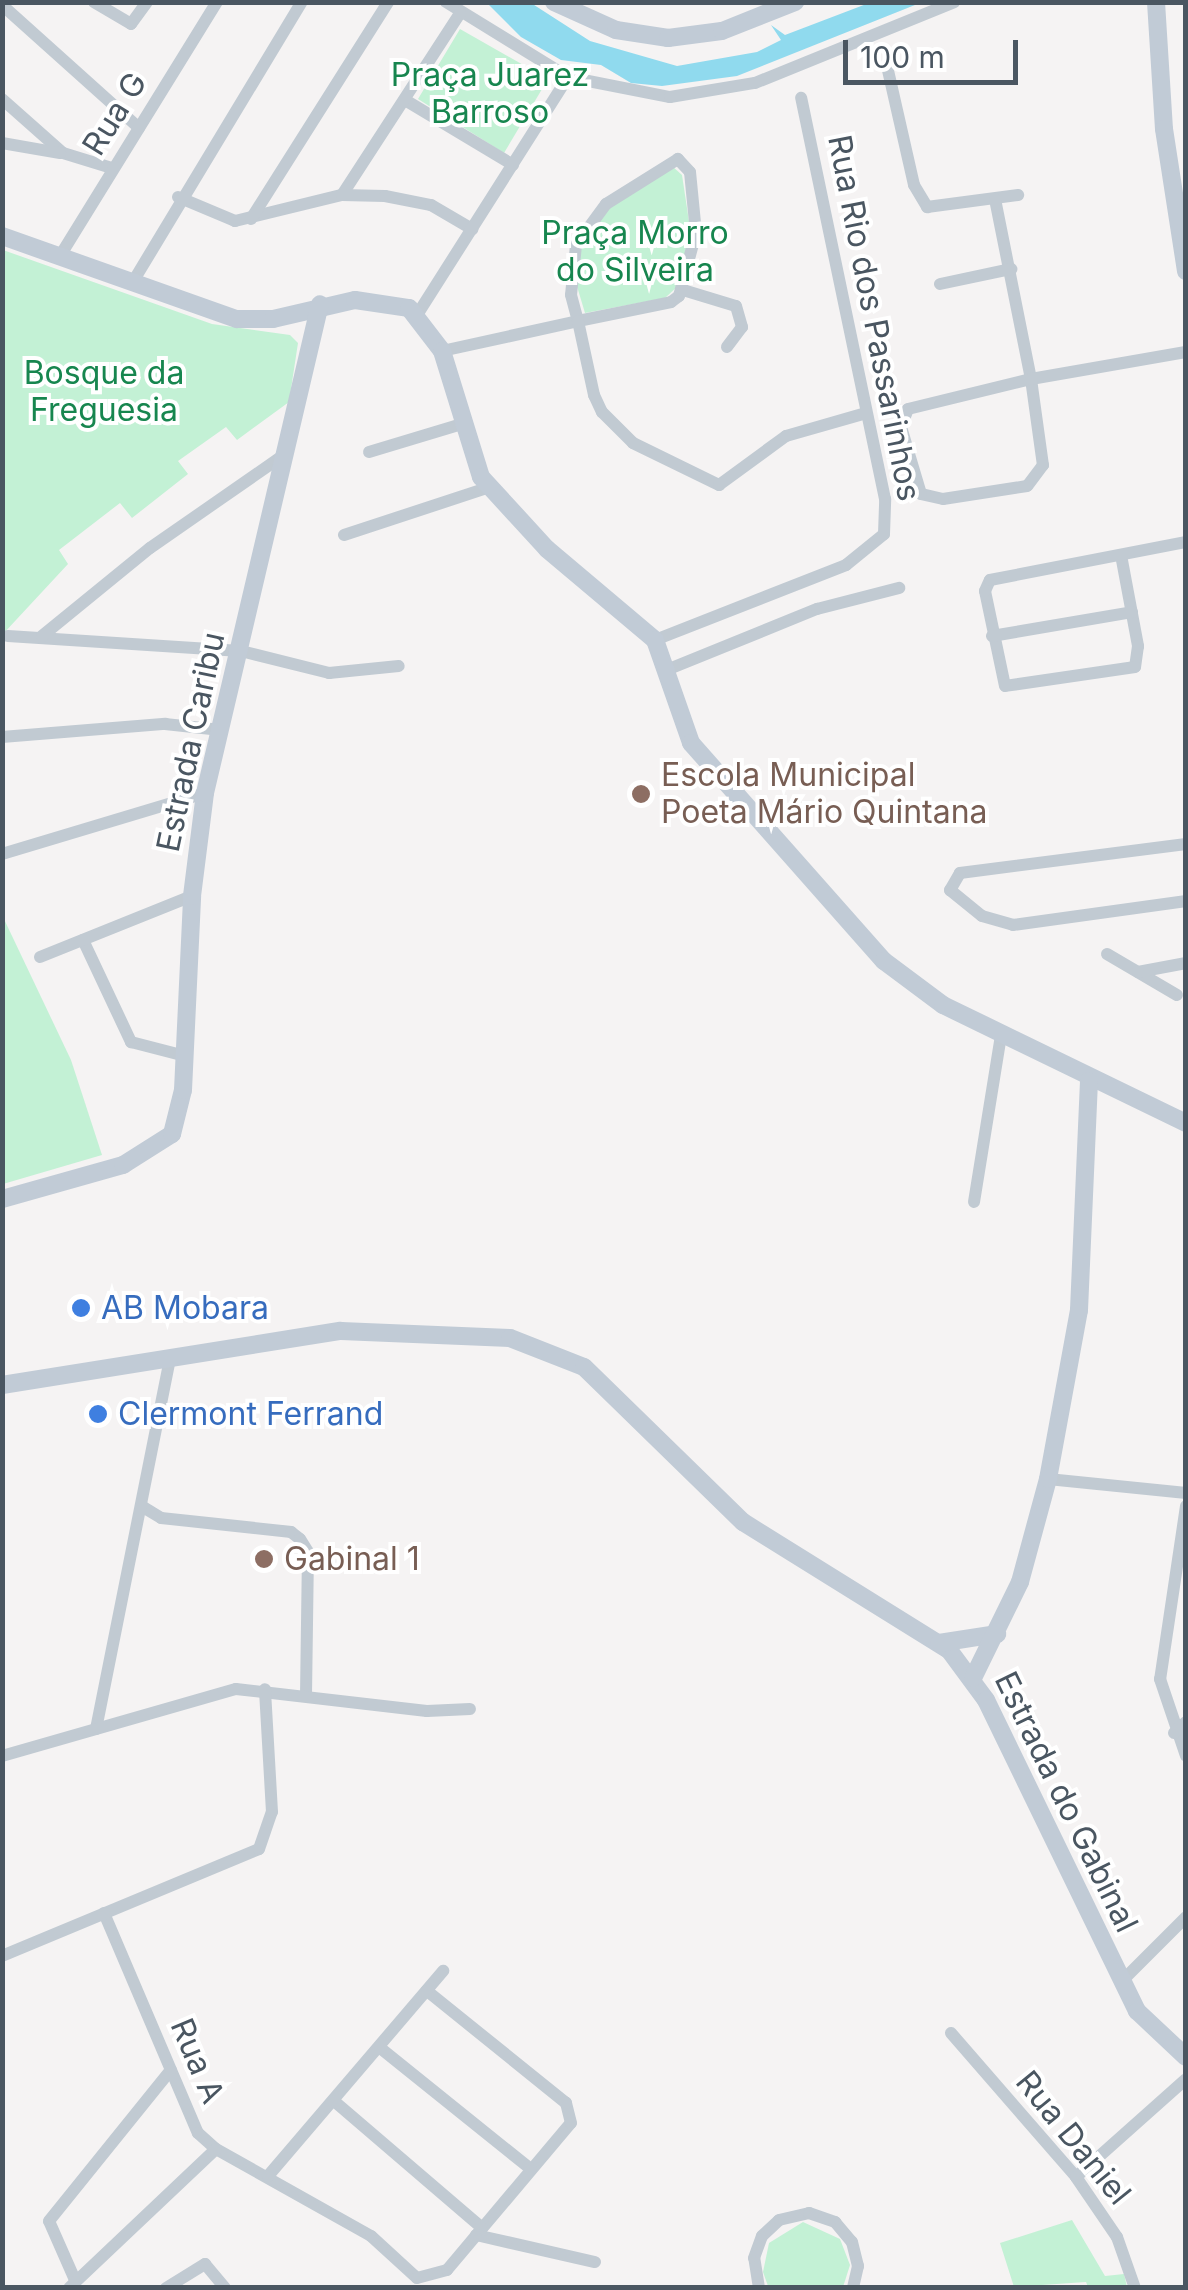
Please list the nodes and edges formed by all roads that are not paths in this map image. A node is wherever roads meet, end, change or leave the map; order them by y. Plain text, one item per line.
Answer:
1 (94, 2) edge
2 (147, 2) edge
3 (217, 2) edge
4 (302, 2) edge
5 (388, 2) edge
6 (446, 2) edge
7 (554, 2) edge
8 (795, 2) edge
9 (954, 2) edge
10 (1156, 2) edge
11 (2, 5) edge
12 (770, 8) edge
13 (460, 13) junction
14 (888, 66) dead end
15 (568, 77) junction
16 (2, 98) edge
17 (801, 98) dead end
18 (405, 100) junction
19 (139, 128) junction
20 (2, 143) edge
21 (63, 153) junction
22 (512, 165) junction
23 (112, 168) junction
24 (342, 194) junction
25 (1018, 195) dead end
26 (178, 197) junction
27 (996, 199) junction
28 (251, 219) junction
29 (472, 229) junction
30 (2, 236) edge
31 (60, 256) junction
32 (1010, 269) junction
33 (1186, 271) edge
34 (134, 280) junction
35 (940, 284) dead end
36 (684, 290) junction
37 (320, 304) junction
38 (417, 315) junction
39 (578, 321) junction
40 (727, 348) dead end
41 (442, 351) junction
42 (1186, 352) edge
43 (1031, 378) junction
44 (866, 413) junction
45 (462, 424) junction
46 (370, 452) dead end
47 (286, 454) junction
48 (490, 487) junction
49 (344, 534) dead end
50 (1186, 542) edge
51 (1121, 555) junction
52 (899, 588) dead end
53 (1132, 612) junction
54 (8, 636) dead end
55 (42, 636) junction
56 (992, 636) junction
57 (655, 640) junction
58 (241, 651) junction
59 (399, 666) dead end
60 (669, 670) junction
61 (221, 730) junction
62 (2, 737) edge
63 (205, 794) junction
64 (1186, 844) edge
65 (2, 854) edge
66 (192, 896) junction
67 (1186, 901) edge
68 (83, 940) junction
69 (1108, 954) dead end
70 (40, 956) dead end
71 (1186, 963) edge
72 (1138, 972) junction
73 (1177, 994) dead end
74 (1001, 1035) junction
75 (185, 1056) junction
76 (1089, 1081) junction
77 (1186, 1124) edge
78 (2, 1199) edge
79 (974, 1202) dead end
80 (170, 1359) junction
81 (2, 1384) edge
82 (1048, 1480) junction
83 (1186, 1493) edge
84 (1186, 1506) edge
85 (143, 1507) junction
86 (160, 1518) junction
87 (138, 1530) junction
88 (996, 1634) junction
89 (940, 1643) junction
90 (973, 1678) junction
91 (265, 1689) junction
92 (306, 1695) junction
93 (470, 1709) dead end
94 (1186, 1722) edge
95 (96, 1729) junction
96 (1174, 1732) junction
97 (2, 1756) edge
98 (1186, 1756) edge
99 (104, 1913) junction
100 (1186, 1917) edge
101 (2, 1956) edge
102 (443, 1971) dead end
103 (1120, 1982) junction
104 (427, 1991) junction
105 (950, 2034) dead end
106 (379, 2048) junction
107 (1186, 2057) edge
108 (171, 2070) junction
109 (1186, 2080) edge
110 (334, 2101) junction
111 (216, 2150) junction
112 (531, 2169) junction
113 (268, 2176) junction
114 (1076, 2176) junction
115 (478, 2232) junction
116 (596, 2262) dead end
117 (72, 2284) edge
118 (166, 2288) edge
119 (225, 2288) edge
120 (758, 2288) edge
121 (853, 2288) edge
122 (1135, 2288) edge

1 - 2 street
3 - 19 street, Rua G
4 - 26 street
5 - 28 street
6 - 13 street
7 - 12 main road
8 - 12 main road
9 - 15 street
10 - 33 main road
11 - 19 street
13 - 15 street
13 - 18 street
14 - 27 street
15 - 22 street
16 - 21 street
17 - 44 street, Rua Rio dos Passarinhos
18 - 22 street
18 - 24 street
19 - 23 street, Rua G
20 - 21 street
21 - 23 street
22 - 29 street
23 - 31 street, Rua G
24 - 28 street
24 - 29 street
25 - 27 street
26 - 28 street
26 - 34 street
27 - 32 street
29 - 38 street
30 - 31 main road
31 - 34 main road
32 - 35 street
32 - 43 street
34 - 37 main road
36 - 39 street
36 - 39 street
36 - 40 street
37 - 38 main road
37 - 47 main road, Estrada Caribu
38 - 41 main road
39 - 41 street
39 - 44 street
41 - 45 main road
42 - 43 street
43 - 43 street
44 - 57 street, Rua Rio dos Passarinhos
45 - 46 street
45 - 48 main road
47 - 55 street
47 - 58 main road, Estrada Caribu
48 - 49 street
48 - 57 main road
50 - 51 street
51 - 53 street
51 - 56 street
52 - 60 street
53 - 56 street
53 - 56 street
54 - 55 street
55 - 58 street
57 - 60 main road
58 - 59 street
58 - 61 main road, Estrada Caribu
60 - 74 main road
61 - 62 street
61 - 63 main road, Estrada Caribu
63 - 65 street
63 - 66 main road, Estrada Caribu
64 - 67 street
66 - 68 street
66 - 75 main road, Estrada Caribu
68 - 70 street
68 - 75 street
69 - 72 street
71 - 72 street
72 - 73 street
74 - 76 main road
74 - 79 street
75 - 78 main road, Estrada Caribu
76 - 77 main road
76 - 82 main road
80 - 81 main road, Estrada do Gabinal
80 - 85 street
80 - 89 main road, Estrada do Gabinal
82 - 83 street
82 - 88 main road
84 - 96 street
85 - 86 street
85 - 87 street
86 - 87 street
86 - 92 street
87 - 95 street
88 - 89 main road
88 - 90 main road
89 - 90 main road, Estrada do Gabinal
90 - 103 main road, Estrada do Gabinal
91 - 92 street
91 - 95 street
91 - 99 street
92 - 93 street
94 - 96 street
95 - 97 street
96 - 98 street
99 - 101 street
99 - 108 street, Rua A
100 - 103 street
102 - 104 street
103 - 107 main road, Estrada do Gabinal
104 - 106 street
104 - 112 street
105 - 114 street, Rua Daniel
106 - 110 street
106 - 112 street
108 - 111 street, Rua A
108 - 117 street
109 - 114 street
110 - 113 street
110 - 115 street
111 - 113 street
111 - 117 street, Rua A
112 - 115 street
113 - 115 street
114 - 122 street, Rua Daniel
115 - 116 street
118 - 119 street
120 - 121 street

